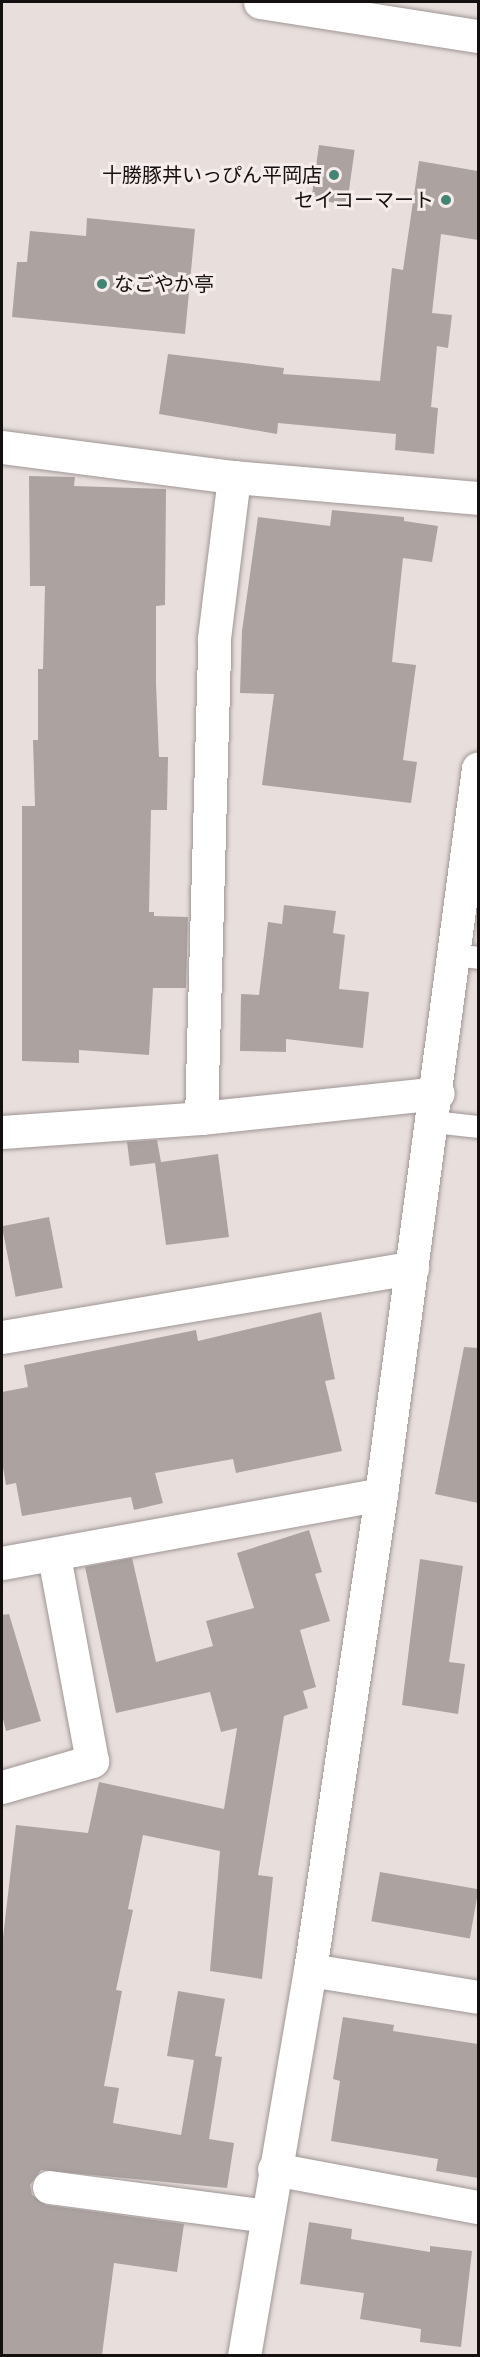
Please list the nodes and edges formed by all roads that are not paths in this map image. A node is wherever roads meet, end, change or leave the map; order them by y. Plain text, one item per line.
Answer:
1 (260, 2) edge
2 (478, 36) edge
3 (2, 447) edge
4 (234, 477) junction
5 (478, 498) edge
6 (478, 768) edge
7 (467, 956) edge
8 (435, 1107) junction
9 (201, 1118) junction
10 (478, 1127) edge
11 (2, 1132) edge
12 (412, 1268) junction
13 (2, 1337) edge
14 (381, 1494) junction
15 (54, 1555) junction
16 (2, 1563) edge
17 (2, 1787) edge
18 (310, 1970) junction
19 (478, 1997) edge
20 (274, 2169) junction
21 (50, 2187) dead end
22 (478, 2207) edge
23 (266, 2216) junction
24 (244, 2355) edge

1 - 2 street
3 - 4 street
4 - 5 street
4 - 9 street
6 - 7 street
7 - 8 street
8 - 9 street
8 - 10 lane
8 - 12 street
9 - 11 street
12 - 13 street
12 - 14 street
14 - 15 street
14 - 18 street
15 - 16 street
15 - 17 street
18 - 19 street
18 - 20 street
20 - 22 street
20 - 23 street
21 - 23 street
23 - 24 street

